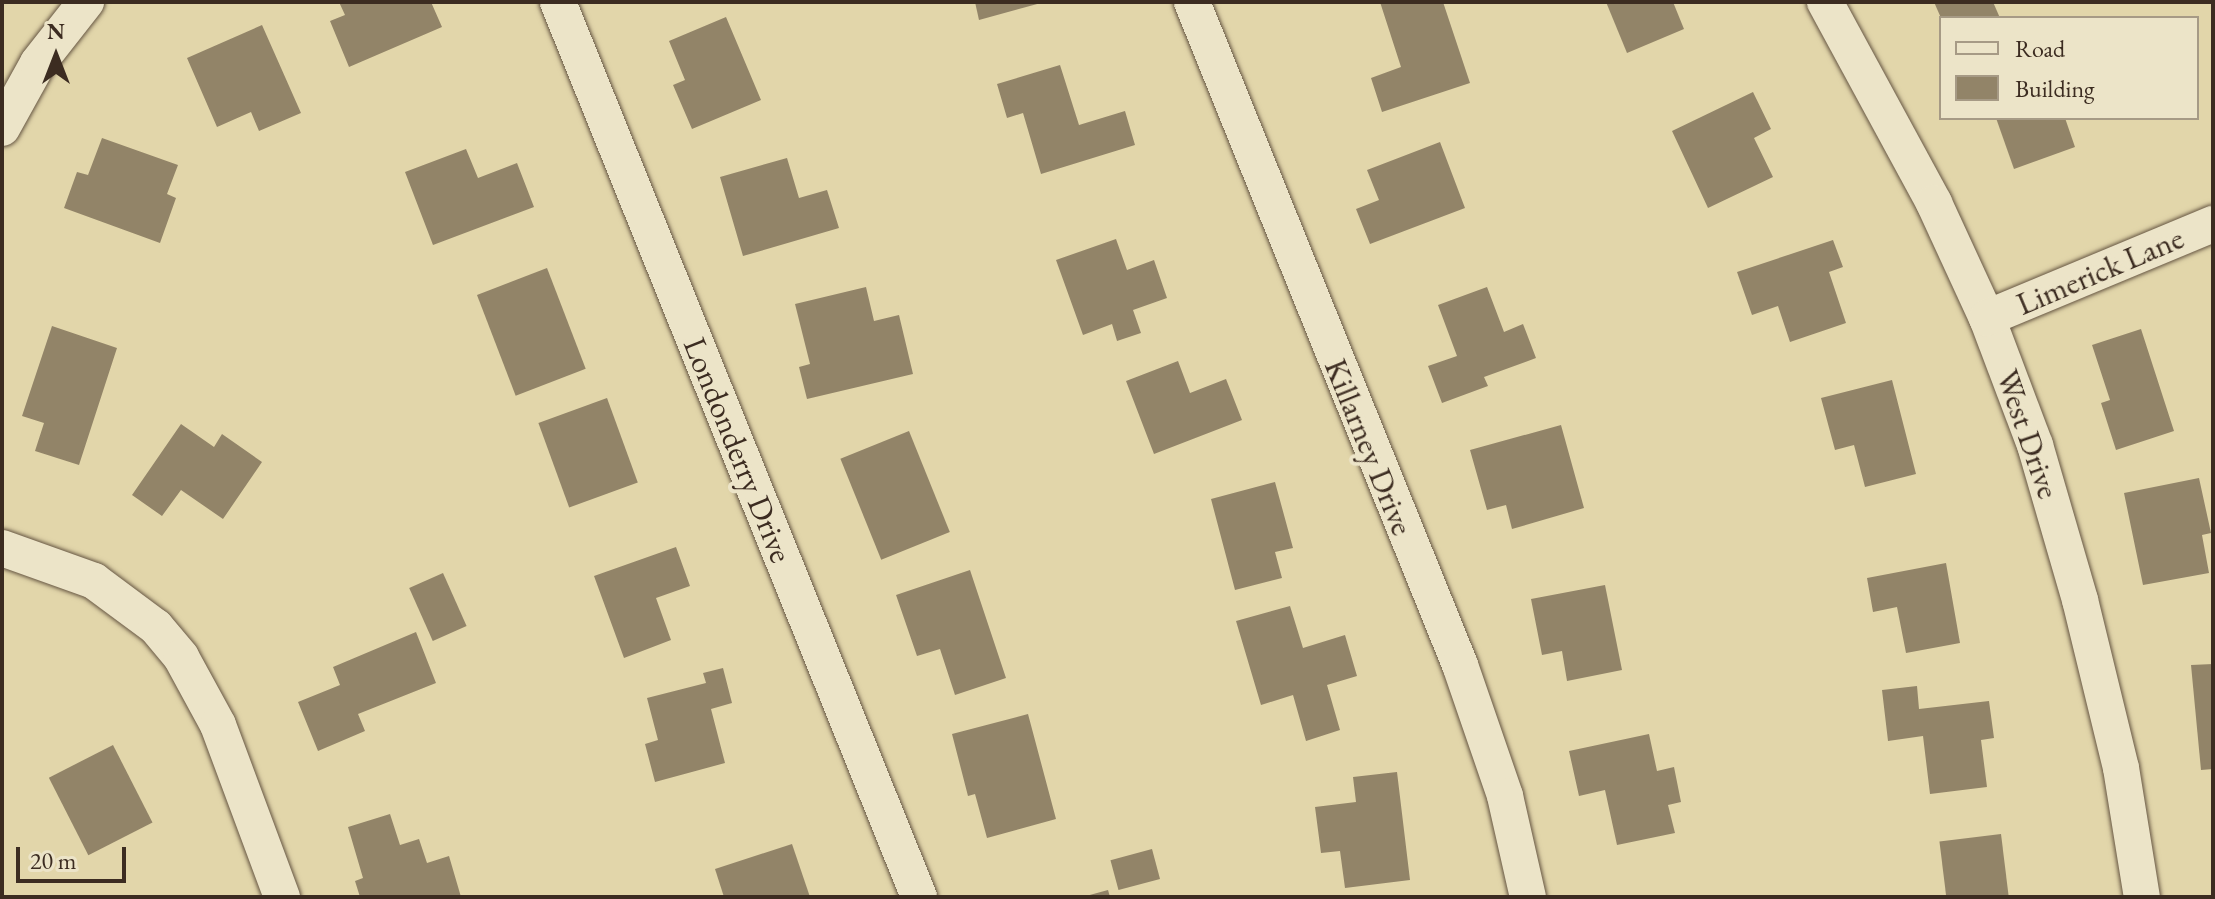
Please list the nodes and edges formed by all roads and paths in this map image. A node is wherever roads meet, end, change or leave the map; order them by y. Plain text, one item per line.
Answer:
1 (86, 2) edge
2 (558, 2) edge
3 (1192, 2) edge
4 (1825, 2) edge
5 (2, 128) edge
6 (2213, 224) edge
7 (1987, 318) junction
8 (2, 548) edge
9 (282, 897) edge
10 (919, 897) edge
11 (1528, 897) edge
12 (2142, 897) edge

1 - 5 street
2 - 10 street, Londonderry Drive
3 - 11 street, Killarney Drive
4 - 7 street, West Drive
6 - 7 street, Limerick Lane
7 - 12 street, West Drive
8 - 9 street

